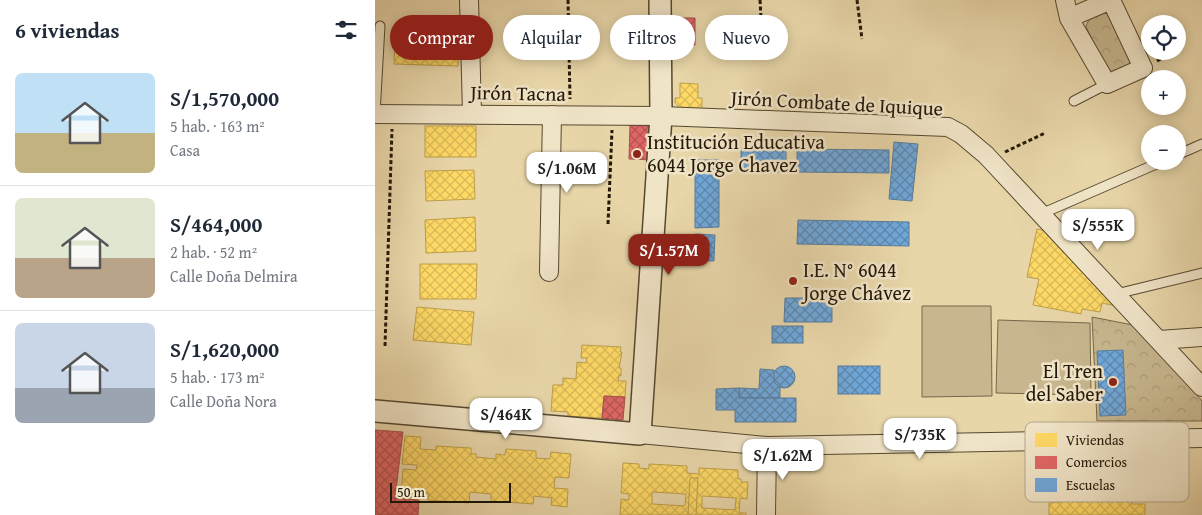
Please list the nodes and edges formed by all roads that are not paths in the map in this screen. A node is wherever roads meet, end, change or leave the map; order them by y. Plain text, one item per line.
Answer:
1 (469, 0) edge
2 (660, 0) edge
3 (1065, 0) edge
4 (1069, 18) junction
5 (379, 26) dead end
6 (1107, 84) junction
7 (1074, 101) dead end
8 (472, 113) junction
9 (381, 114) edge
10 (552, 115) junction
11 (661, 116) junction
12 (1202, 144) edge
13 (1186, 151) edge
14 (1142, 170) edge
15 (1041, 214) junction
16 (549, 272) dead end
17 (1202, 273) edge
18 (1117, 294) junction
19 (1202, 337) edge
20 (1159, 340) junction
21 (1202, 387) edge
22 (375, 411) edge
23 (641, 434) junction
24 (1189, 438) edge
25 (1202, 438) edge
26 (1025, 441) edge
27 (767, 446) junction
28 (766, 515) edge

1 - 8 street
2 - 11 street
3 - 4 street
4 - 6 street
4 - 6 street
5 - 9 lane
6 - 7 lane
8 - 9 street, Jirón Tacna
8 - 10 street, Jirón Tacna
10 - 11 street, Jirón Tacna
10 - 16 street
11 - 15 street, Jirón Combate de Iquique
11 - 23 street
12 - 13 lane
14 - 15 lane
15 - 18 street, Jirón Combate de Iquique
17 - 18 lane
18 - 20 street, Jirón Combate de Iquique
19 - 20 street
20 - 21 street, Jirón Combate de Iquique
22 - 23 street
23 - 27 street
24 - 25 street
26 - 27 street
27 - 28 street

